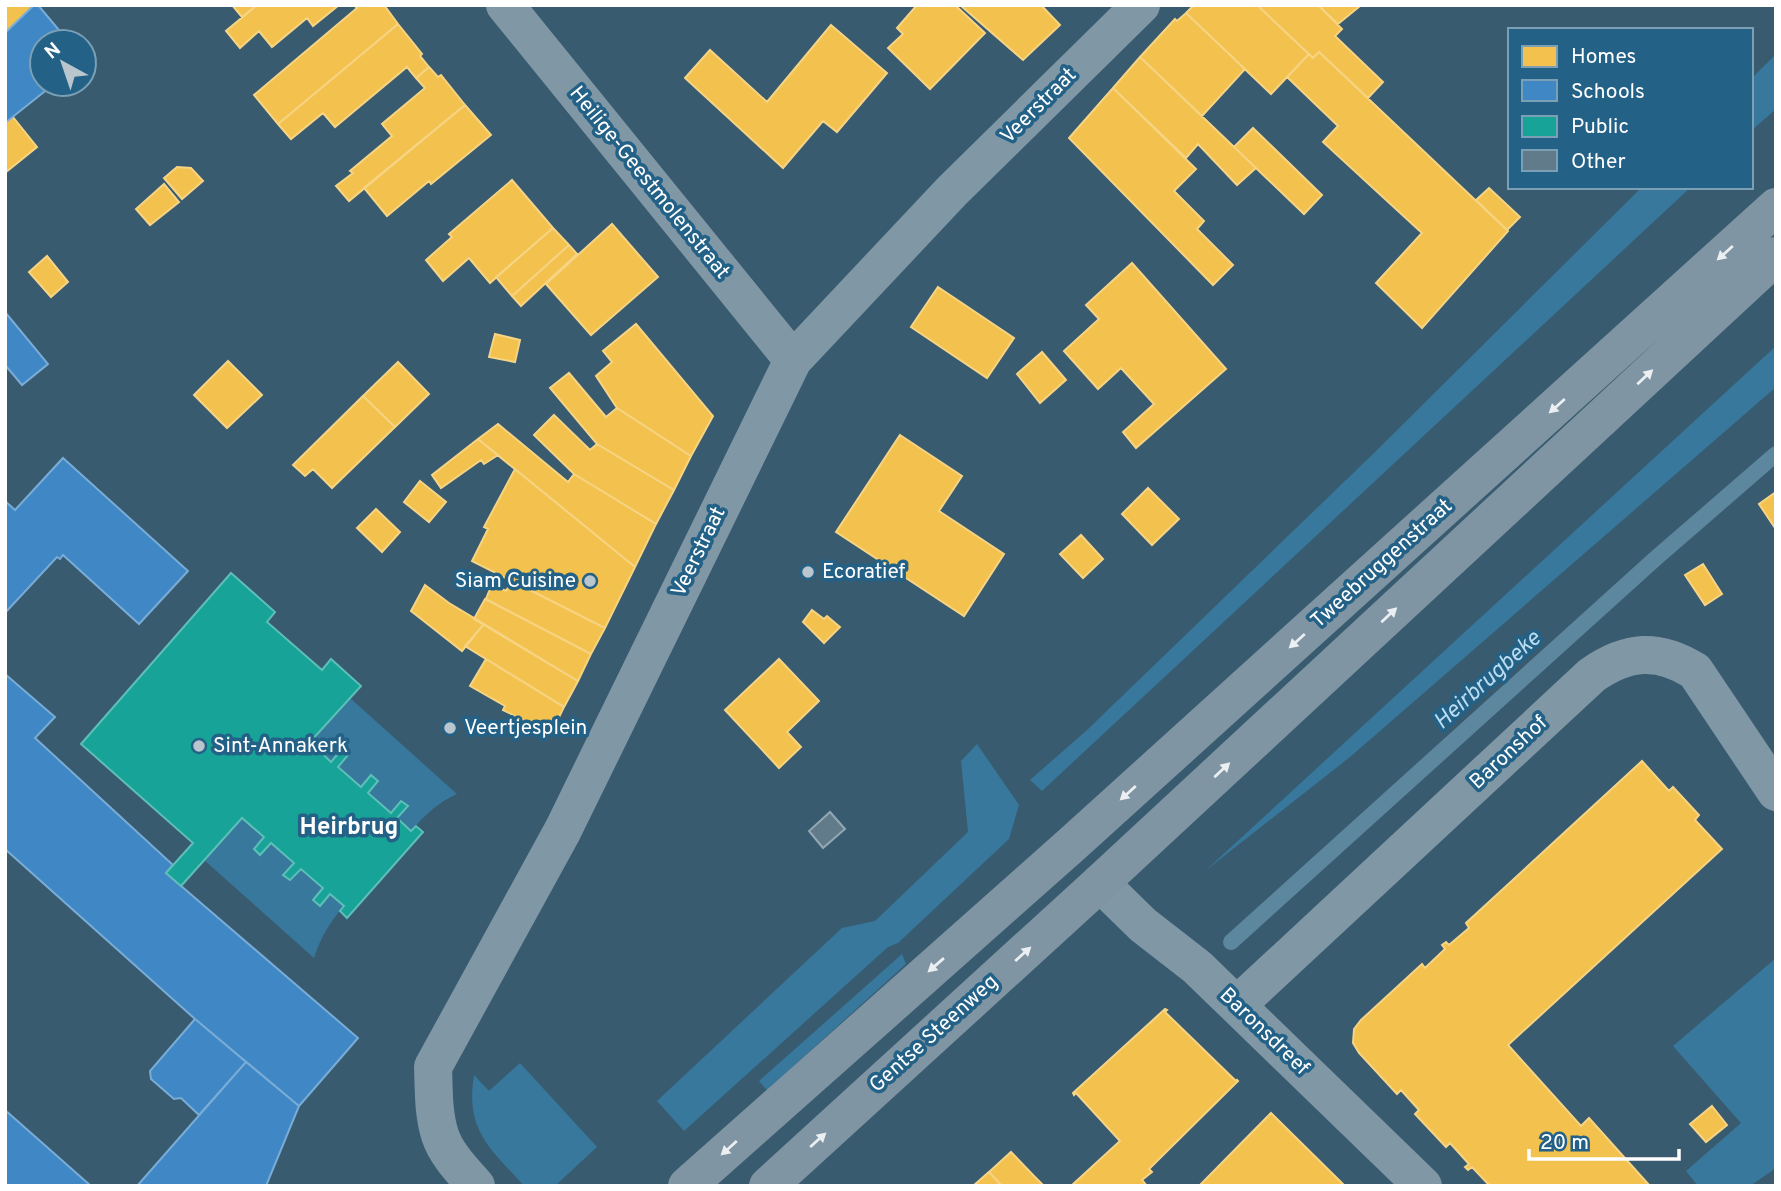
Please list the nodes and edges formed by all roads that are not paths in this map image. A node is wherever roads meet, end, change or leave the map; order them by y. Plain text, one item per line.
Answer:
1 (505, 5) edge
2 (1141, 5) edge
3 (1776, 207) edge
4 (1776, 256) edge
5 (793, 360) junction
6 (1776, 792) edge
7 (1100, 883) junction
8 (1237, 1005) junction
9 (476, 1186) edge
10 (687, 1186) edge
11 (768, 1186) edge
12 (1423, 1186) edge

1 - 5 street, Heilige-Geestmolenstraat
2 - 5 street, Veerstraat
3 -> 10 main road, Tweebruggenstraat
7 -> 4 main road, Tweebruggenstraat
5 - 9 street, Veerstraat
6 - 8 street, Baronshof
7 - 8 street, Baronsdreef
11 -> 7 main road, Gentse Steenweg
8 - 12 street, Baronsdreef

